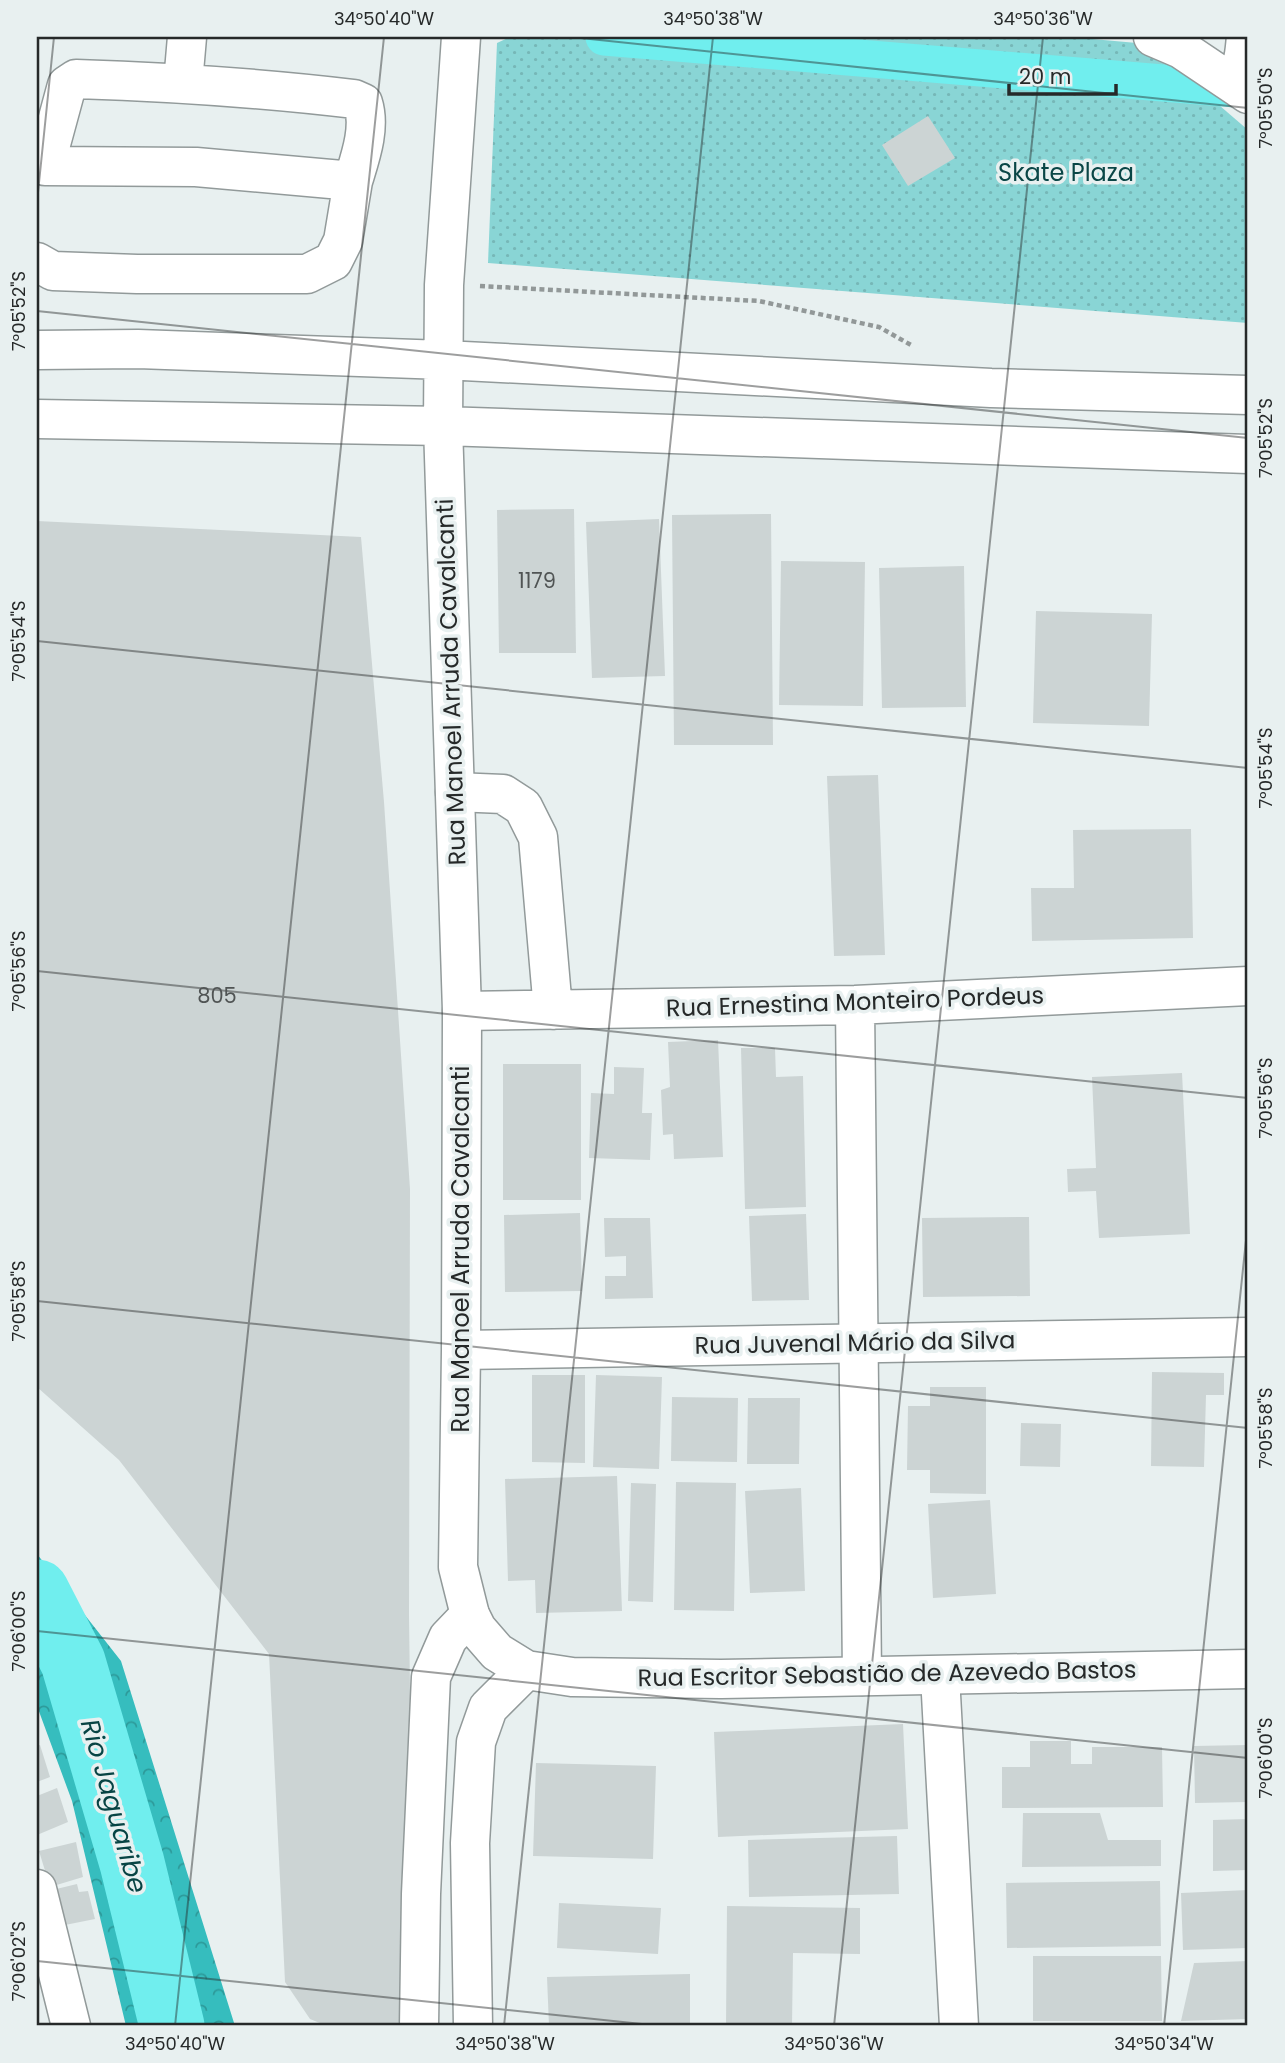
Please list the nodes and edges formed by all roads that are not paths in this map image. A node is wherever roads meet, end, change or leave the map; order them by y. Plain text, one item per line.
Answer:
1 (187, 37) edge
2 (461, 37) edge
3 (1153, 37) edge
4 (1241, 68) edge
5 (183, 83) junction
6 (41, 175) edge
7 (353, 181) junction
8 (37, 262) edge
9 (37, 350) edge
10 (444, 360) junction
11 (1248, 395) edge
12 (37, 419) edge
13 (443, 426) junction
14 (1248, 454) edge
15 (455, 792) junction
16 (1248, 986) edge
17 (855, 1005) junction
18 (553, 1010) junction
19 (462, 1011) junction
20 (1248, 1337) edge
21 (859, 1343) junction
22 (461, 1350) junction
23 (470, 1615) junction
24 (1248, 1669) edge
25 (526, 1670) junction
26 (862, 1676) junction
27 (940, 1676) junction
28 (37, 1889) edge
29 (71, 2026) edge
30 (419, 2026) edge
31 (473, 2026) edge
32 (959, 2026) edge

1 - 5 main road
2 - 10 main road, Rua Manoel Arruda Cavalcanti
3 - 4 main road
5 - 6 main road
5 - 7 main road
6 - 7 main road
7 - 8 main road
9 - 10 main road
10 - 11 main road
10 - 13 main road, Rua Manoel Arruda Cavalcanti
12 - 13 main road
13 - 14 main road
13 - 15 main road, Rua Manoel Arruda Cavalcanti
15 - 18 main road
15 - 19 main road, Rua Manoel Arruda Cavalcanti
16 - 17 main road, Rua Ernestina Monteiro Pordeus
17 - 18 main road, Rua Ernestina Monteiro Pordeus
17 - 21 main road
18 - 19 main road, Rua Ernestina Monteiro Pordeus
19 - 22 main road, Rua Manoel Arruda Cavalcanti
20 - 21 main road, Rua Juvenal Mário da Silva
21 - 22 main road, Rua Juvenal Mário da Silva
21 - 26 main road
22 - 23 main road, Rua Manoel Arruda Cavalcanti
23 - 25 main road, Rua Manoel Arruda Cavalcanti
23 - 30 main road
24 - 27 main road, Rua Escritor Sebastião de Azevedo Bastos
25 - 26 main road, Rua Escritor Sebastião de Azevedo Bastos
25 - 31 main road
26 - 27 main road, Rua Escritor Sebastião de Azevedo Bastos
27 - 32 main road
28 - 29 main road

